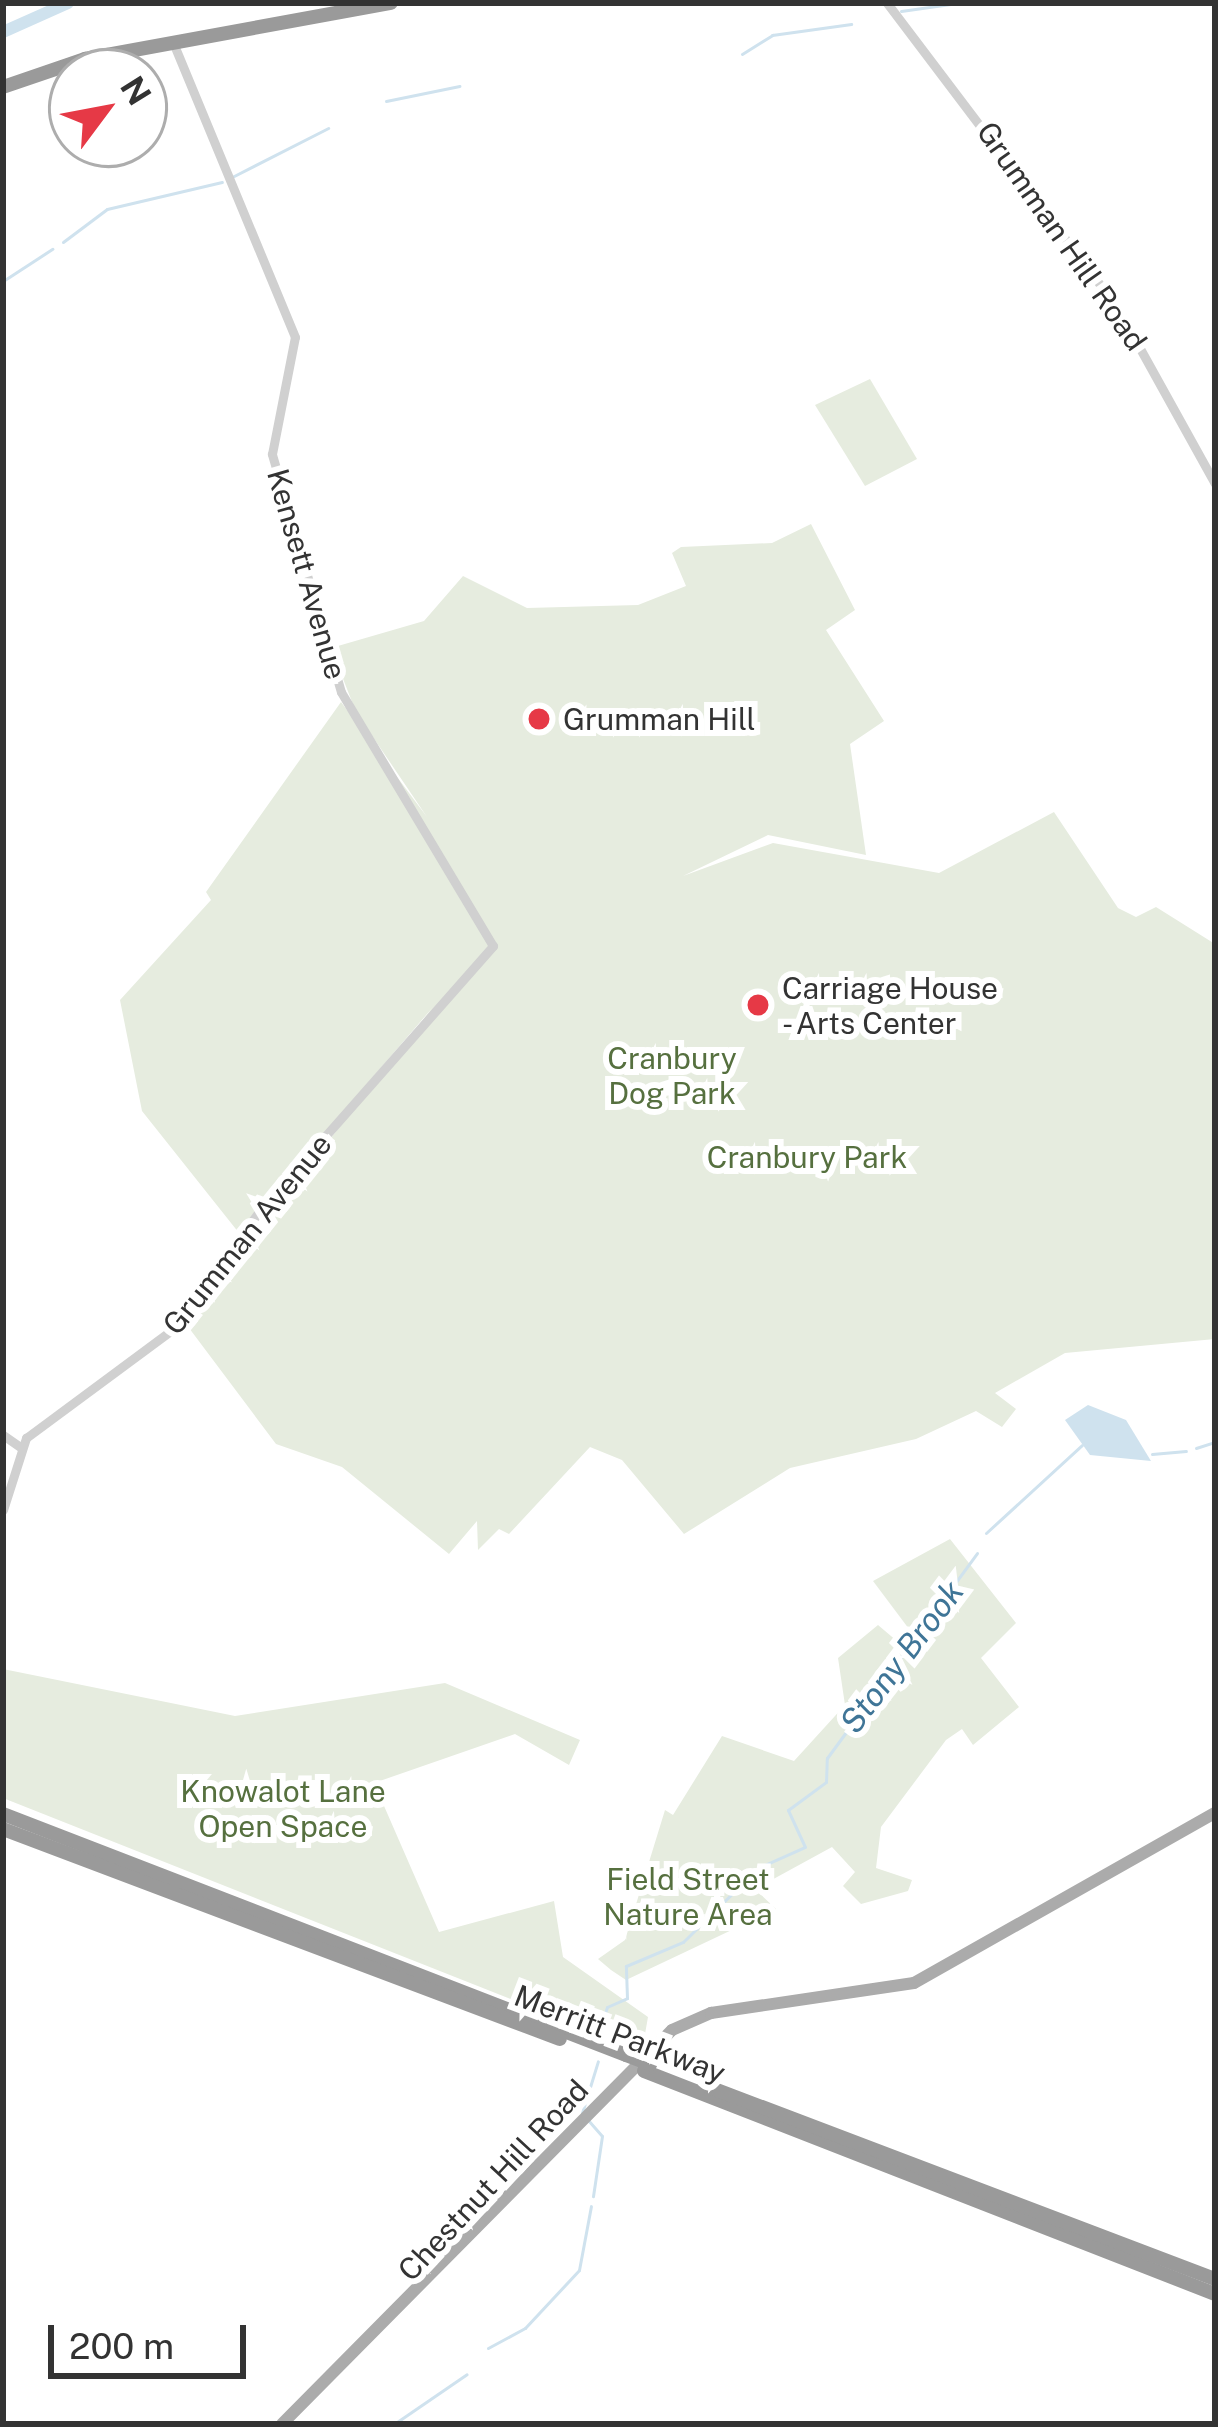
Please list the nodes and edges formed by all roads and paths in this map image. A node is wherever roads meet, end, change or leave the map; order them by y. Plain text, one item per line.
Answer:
1 (391, 3) edge
2 (887, 3) edge
3 (174, 45) junction
4 (3, 88) edge
5 (1215, 484) edge
6 (494, 946) joint
7 (3, 1435) edge
8 (20, 1447) junction
9 (3, 1510) edge
10 (1215, 1813) edge
11 (3, 1814) edge
12 (3, 1828) edge
13 (623, 2058) junction
14 (647, 2068) junction
15 (1215, 2278) edge
16 (1215, 2294) edge
17 (282, 2424) edge

1 - 3 highway
2 - 5 street, Grumman Hill Road
3 - 4 highway
3 - 6 street, Kensett Avenue
6 - 8 street, Grumman Avenue
7 - 8 street
8 - 9 street
10 - 17 main road, Chestnut Hill Road
11 - 13 highway, Merritt Parkway
12 - 13 highway, Merritt Parkway
13 - 14 highway, Merritt Parkway, bridge
14 - 15 highway, Merritt Parkway
14 - 16 highway, Merritt Parkway

